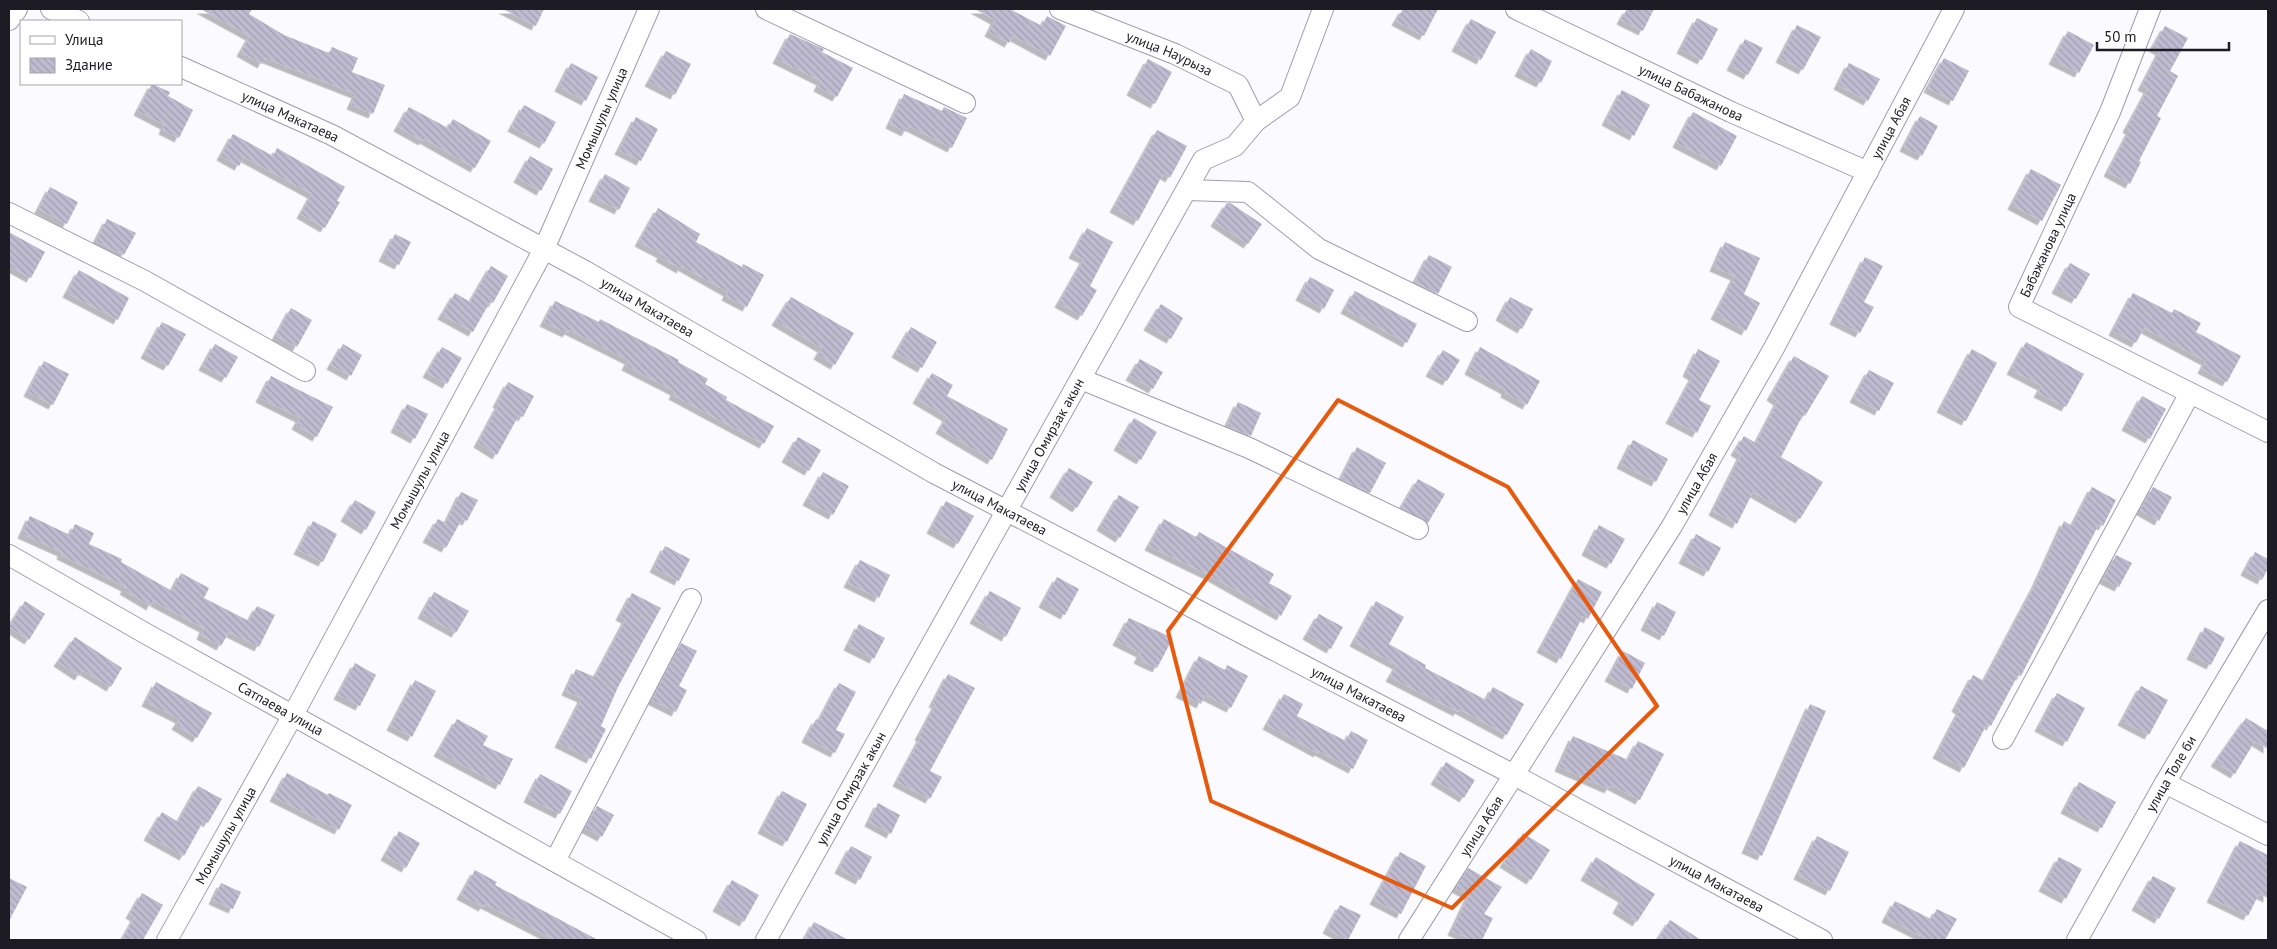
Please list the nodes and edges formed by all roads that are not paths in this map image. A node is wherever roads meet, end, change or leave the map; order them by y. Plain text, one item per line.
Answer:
1 (17, 9) edge
2 (52, 9) edge
3 (649, 9) edge
4 (766, 9) edge
5 (1060, 9) edge
6 (1323, 9) edge
7 (1516, 9) edge
8 (1954, 9) edge
9 (2150, 9) edge
10 (9, 20) edge
11 (77, 20) edge
12 (182, 67) edge
13 (965, 103) dead end
14 (1256, 121) junction
15 (1868, 172) junction
16 (1187, 190) junction
17 (9, 213) edge
18 (544, 249) junction
19 (1466, 321) dead end
20 (305, 371) dead end
21 (1081, 379) junction
22 (2190, 393) junction
23 (2268, 432) edge
24 (1008, 511) junction
25 (1418, 530) dead end
26 (9, 555) edge
27 (691, 599) dead end
28 (2268, 610) edge
29 (293, 715) junction
30 (2003, 739) dead end
31 (1514, 774) junction
32 (2166, 783) junction
33 (2268, 835) edge
34 (555, 861) junction
35 (167, 940) edge
36 (696, 940) edge
37 (766, 940) edge
38 (1409, 940) edge
39 (1822, 940) edge
40 (2077, 940) edge

1 - 10 street
2 - 11 street
3 - 18 street, Момышулы улица
4 - 13 street
5 - 14 street, улица Наурыза
6 - 14 street, улица Омирзак акын
7 - 15 street, улица Бабажанова
8 - 15 street, улица Абая
9 - 22 street, Бабажанова улица
12 - 18 street, улица Макатаева
14 - 16 street, улица Омирзак акын
15 - 31 street, улица Абая
16 - 19 street
16 - 21 street, улица Омирзак акын
17 - 20 street
18 - 24 street, улица Макатаева
18 - 29 street, Момышулы улица
21 - 24 street, улица Омирзак акын
21 - 25 street
22 - 23 street, Бабажанова улица
22 - 30 street
24 - 31 street, улица Макатаева
24 - 37 street, улица Омирзак акын
26 - 29 street, Сатпаева улица
27 - 34 street
28 - 32 street, улица Толе би
29 - 34 street, Сатпаева улица
29 - 35 street, Момышулы улица
31 - 38 street, улица Абая
31 - 39 street, улица Макатаева
32 - 33 street
32 - 40 street, улица Толе би
34 - 36 street, Сатпаева улица

